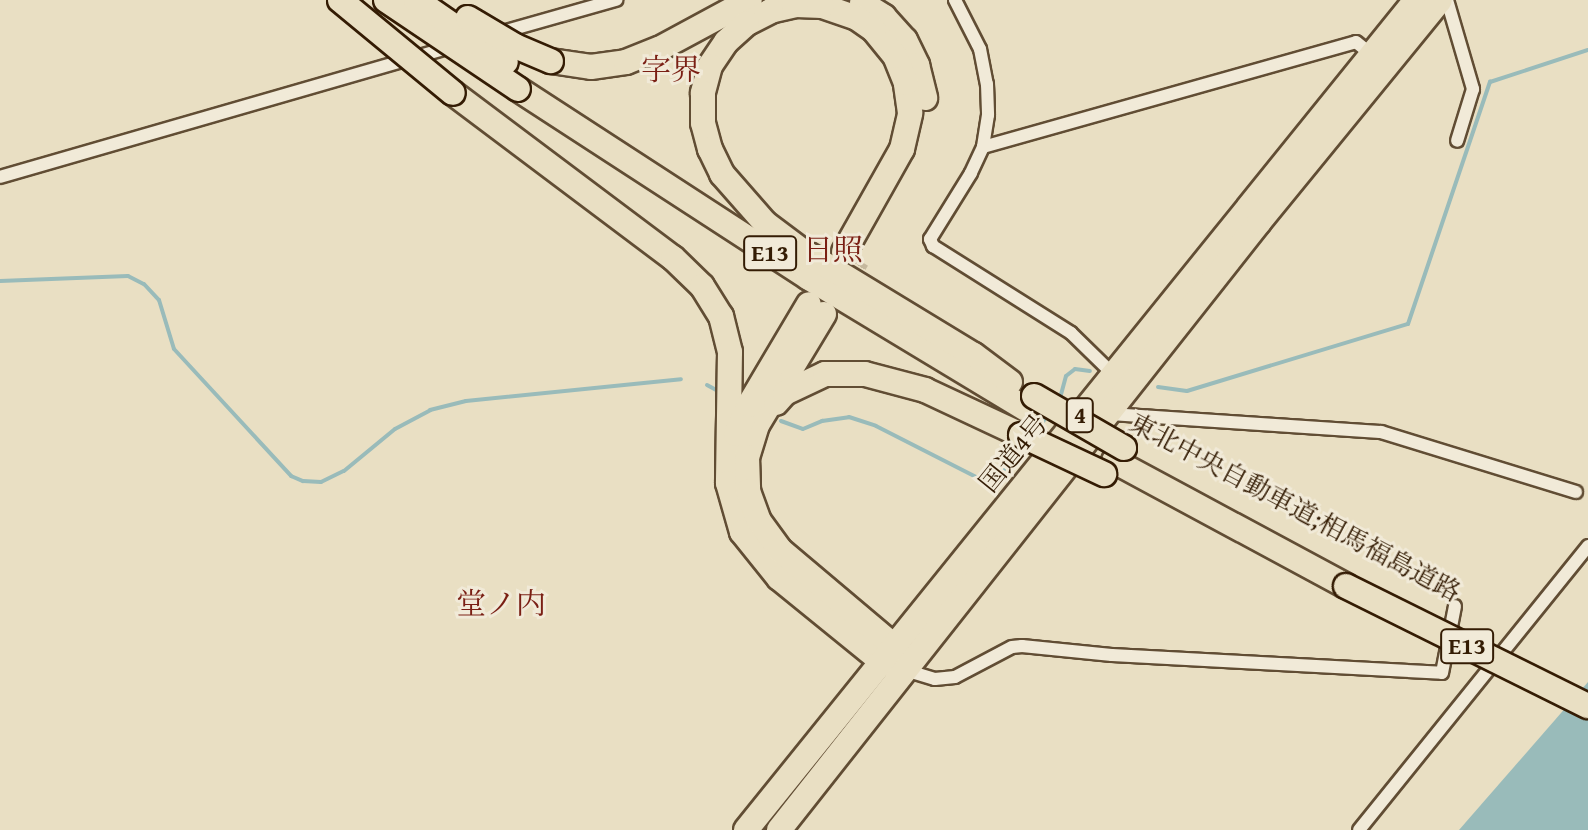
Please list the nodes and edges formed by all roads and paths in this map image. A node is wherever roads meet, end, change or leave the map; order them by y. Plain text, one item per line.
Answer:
1 (340, 0) edge
2 (386, 0) edge
3 (416, 0) edge
4 (439, 0) edge
5 (616, 0) edge
6 (750, 0) edge
7 (856, 0) edge
8 (955, 0) edge
9 (1416, 0) edge
10 (1440, 0) edge
11 (1447, 0) edge
12 (1372, 55) junction
13 (524, 84) junction
14 (1457, 141) dead end
15 (983, 147) junction
16 (0, 177) edge
17 (1113, 374) junction
18 (1010, 382) junction
19 (1030, 403) junction
20 (1098, 408) junction
21 (757, 425) junction
22 (729, 451) junction
23 (1114, 461) junction
24 (1576, 492) dead end
25 (1588, 546) edge
26 (1348, 578) junction
27 (1455, 606) dead end
28 (887, 653) junction
29 (905, 670) junction
30 (1588, 690) edge
31 (1588, 706) edge
32 (746, 830) edge
33 (779, 830) edge
34 (1359, 830) edge

1 - 22 highway, bridge
2 - 13 highway, 東北中央自動車道;相馬福島道路 / E13, bridge
3 - 13 highway, 東北中央自動車道;相馬福島道路 / E13, bridge
4 - 6 highway, bridge
5 - 16 street
7 - 18 highway
8 - 15 street
9 - 12 highway, 国道4号 / 4
10 - 20 highway, 国道4号 / 4
11 - 14 street
12 - 15 street
12 - 17 highway, 国道4号 / 4
13 - 18 highway, 東北中央自動車道;相馬福島道路 / E13
13 - 19 highway, 東北中央自動車道;相馬福島道路 / E13
15 - 17 street
17 - 20 highway, 国道4号 / 4
18 - 19 highway, 東北中央自動車道;相馬福島道路 / E13
19 - 23 highway, 東北中央自動車道;相馬福島道路 / E13, bridge
20 - 24 street
20 - 28 highway, 国道4号 / 4
20 - 29 highway, 国道4号 / 4
21 - 22 highway
21 - 23 highway, bridge
21 - 28 highway
22 - 28 highway
23 - 26 highway, 東北中央自動車道;相馬福島道路 / E13
23 - 26 highway, 東北中央自動車道;相馬福島道路 / E13
25 - 34 street
26 - 30 highway, 東北中央自動車道;相馬福島道路 / E13
26 - 31 highway, 東北中央自動車道;相馬福島道路 / E13, bridge
27 - 29 street
28 - 29 highway
28 - 32 highway, 国道4号 / 4
29 - 33 highway, 国道4号 / 4

